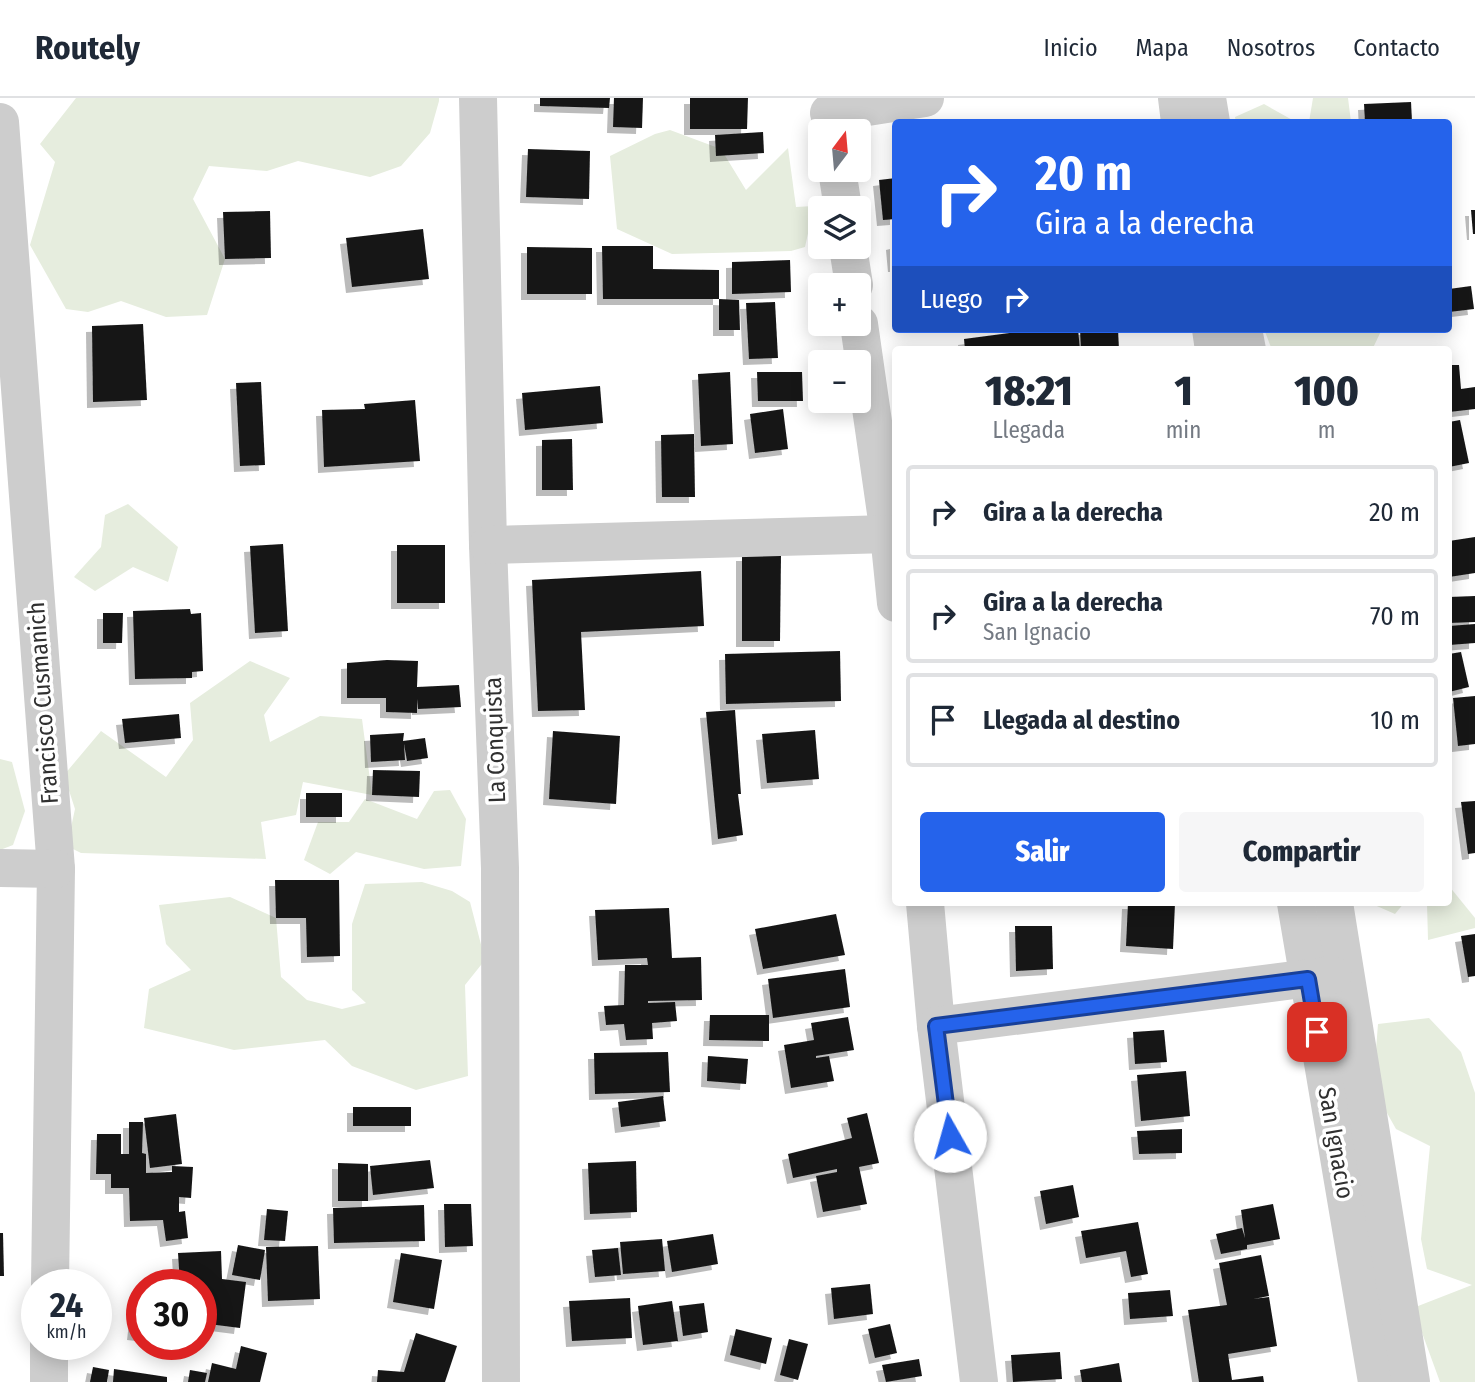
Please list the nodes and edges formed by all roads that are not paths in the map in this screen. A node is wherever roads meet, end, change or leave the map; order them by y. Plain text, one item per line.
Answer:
1 (478, 98) edge
2 (925, 98) edge
3 (1177, 98) edge
4 (1207, 98) edge
5 (829, 114) edge
6 (1180, 119) edge
7 (1210, 119) edge
8 (0, 122) edge
9 (861, 336) edge
10 (889, 534) junction
11 (488, 545) junction
12 (892, 564) edge
13 (0, 868) edge
14 (56, 869) junction
15 (925, 906) edge
16 (1296, 906) edge
17 (1334, 906) edge
18 (1345, 973) junction
19 (1308, 979) junction
20 (936, 1026) junction
21 (50, 1269) edge
22 (49, 1360) edge
23 (49, 1382) edge
24 (501, 1382) edge
25 (979, 1382) edge
26 (1377, 1382) edge
27 (1411, 1382) edge

1 - 11 street, La Conquista
2 - 5 street
3 - 6 street
4 - 7 street
8 - 14 street, Francisco Cusmanich
9 - 10 street
10 - 11 street
10 - 12 street
11 - 24 street, La Conquista
13 - 14 street
14 - 21 street, Francisco Cusmanich
15 - 20 street
16 - 19 street, San Ignacio
17 - 18 street, San Ignacio
18 - 19 street
18 - 27 street, San Ignacio
19 - 20 street
19 - 26 street, San Ignacio
20 - 25 street
22 - 23 street

